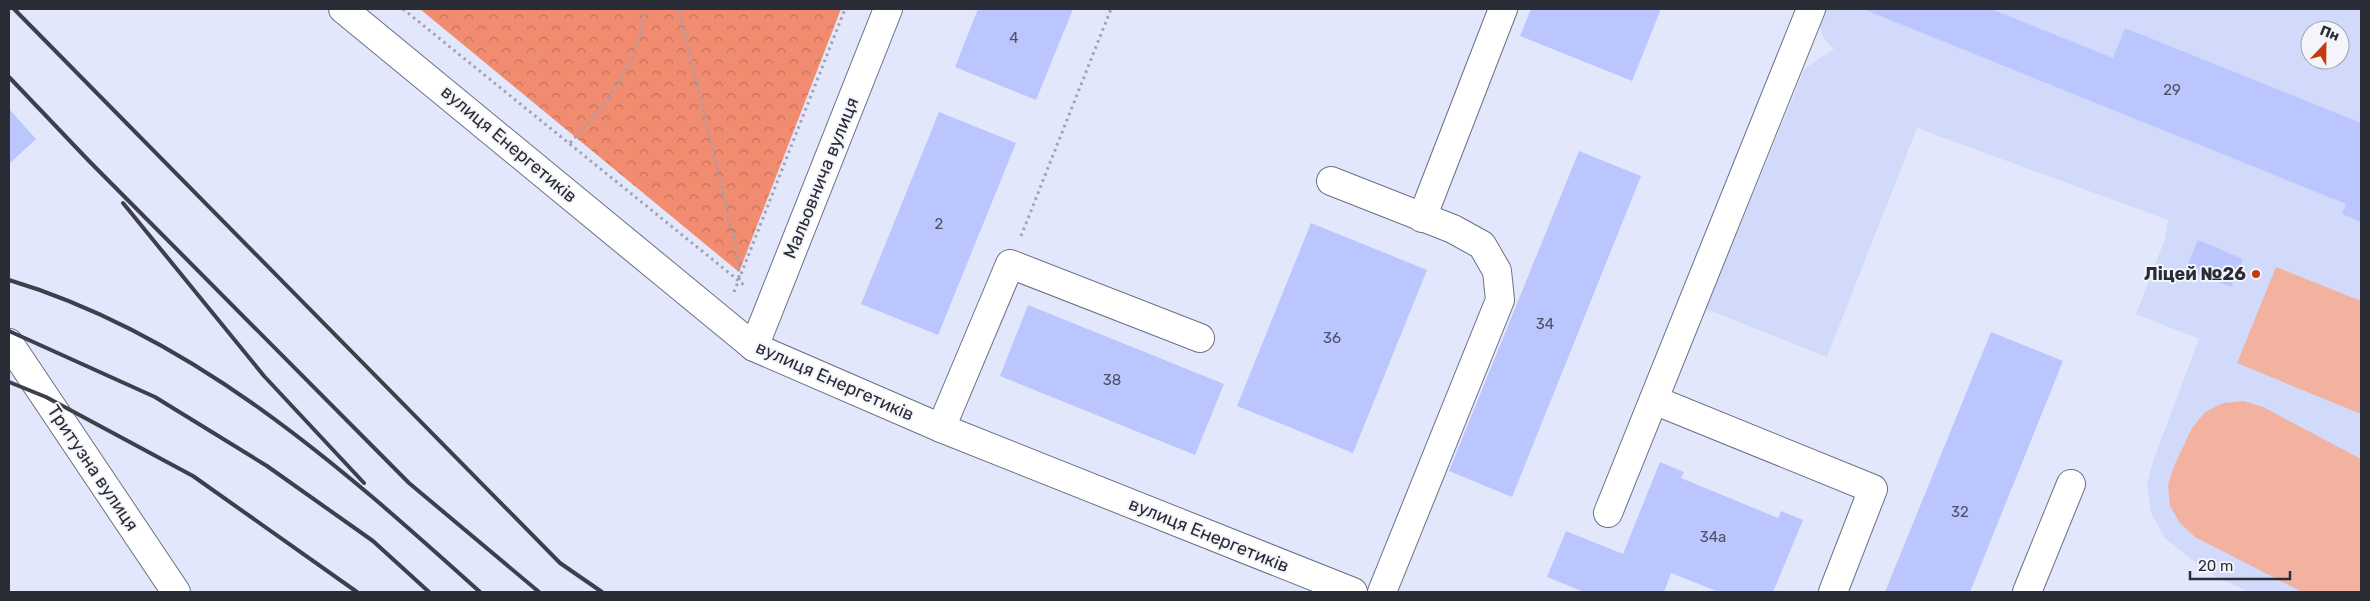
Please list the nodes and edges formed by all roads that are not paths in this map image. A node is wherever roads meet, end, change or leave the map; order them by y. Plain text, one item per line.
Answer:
1 (343, 9) edge
2 (888, 9) edge
3 (1503, 9) edge
4 (1811, 9) edge
5 (367, 17) edge
6 (1331, 181) dead end
7 (1422, 218) junction
8 (1200, 338) dead end
9 (9, 343) edge
10 (754, 347) junction
11 (1654, 400) junction
12 (941, 428) junction
13 (2071, 484) dead end
14 (1608, 513) dead end
15 (176, 592) edge
16 (1353, 592) edge
17 (1382, 592) edge
18 (1832, 592) edge
19 (2028, 592) edge

1 - 5 street, вулиця Енергетиків
2 - 10 street, Мальовнича вулиця
3 - 7 street
4 - 11 street
5 - 10 street, вулиця Енергетиків
6 - 7 street
7 - 17 street
8 - 12 street
9 - 15 street, Тритузна вулиця
10 - 12 street, вулиця Енергетиків
11 - 14 street
11 - 18 street
12 - 16 street, вулиця Енергетиків
13 - 19 street

